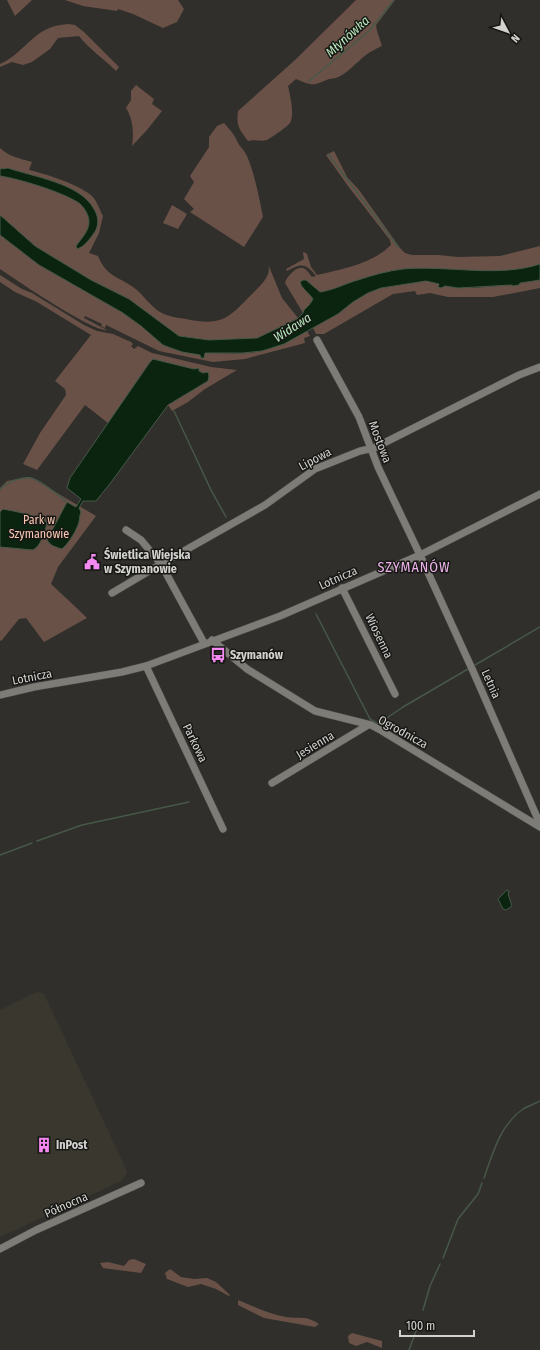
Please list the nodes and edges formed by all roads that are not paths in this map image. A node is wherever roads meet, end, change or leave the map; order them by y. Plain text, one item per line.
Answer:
1 (317, 340) dead end
2 (540, 367) edge
3 (370, 449) junction
4 (540, 494) edge
5 (126, 530) dead end
6 (420, 555) junction
7 (161, 564) junction
8 (342, 588) junction
9 (112, 593) dead end
10 (208, 642) junction
11 (146, 666) junction
12 (395, 694) dead end
13 (0, 695) edge
14 (368, 725) junction
15 (272, 784) dead end
16 (540, 824) edge
17 (540, 827) edge
18 (223, 829) dead end
19 (141, 1183) dead end
20 (0, 1249) edge

1 - 3 street, Mostowa
2 - 3 street, Lipowa
3 - 6 street, Mostowa
3 - 7 street, Lipowa
4 - 6 street, Lotnicza
5 - 7 street, Ogrodnicza
6 - 8 street, Lotnicza
6 - 16 street, Letnia
7 - 9 street, Lipowa
7 - 10 street, Ogrodnicza
8 - 10 street, Lotnicza
8 - 12 street, Wiosenna
10 - 11 street, Lotnicza
10 - 14 street, Ogrodnicza
11 - 13 street, Lotnicza
11 - 18 street, Parkowa
14 - 15 street, Jesienna
14 - 17 street, Ogrodnicza
19 - 20 street, Północna

